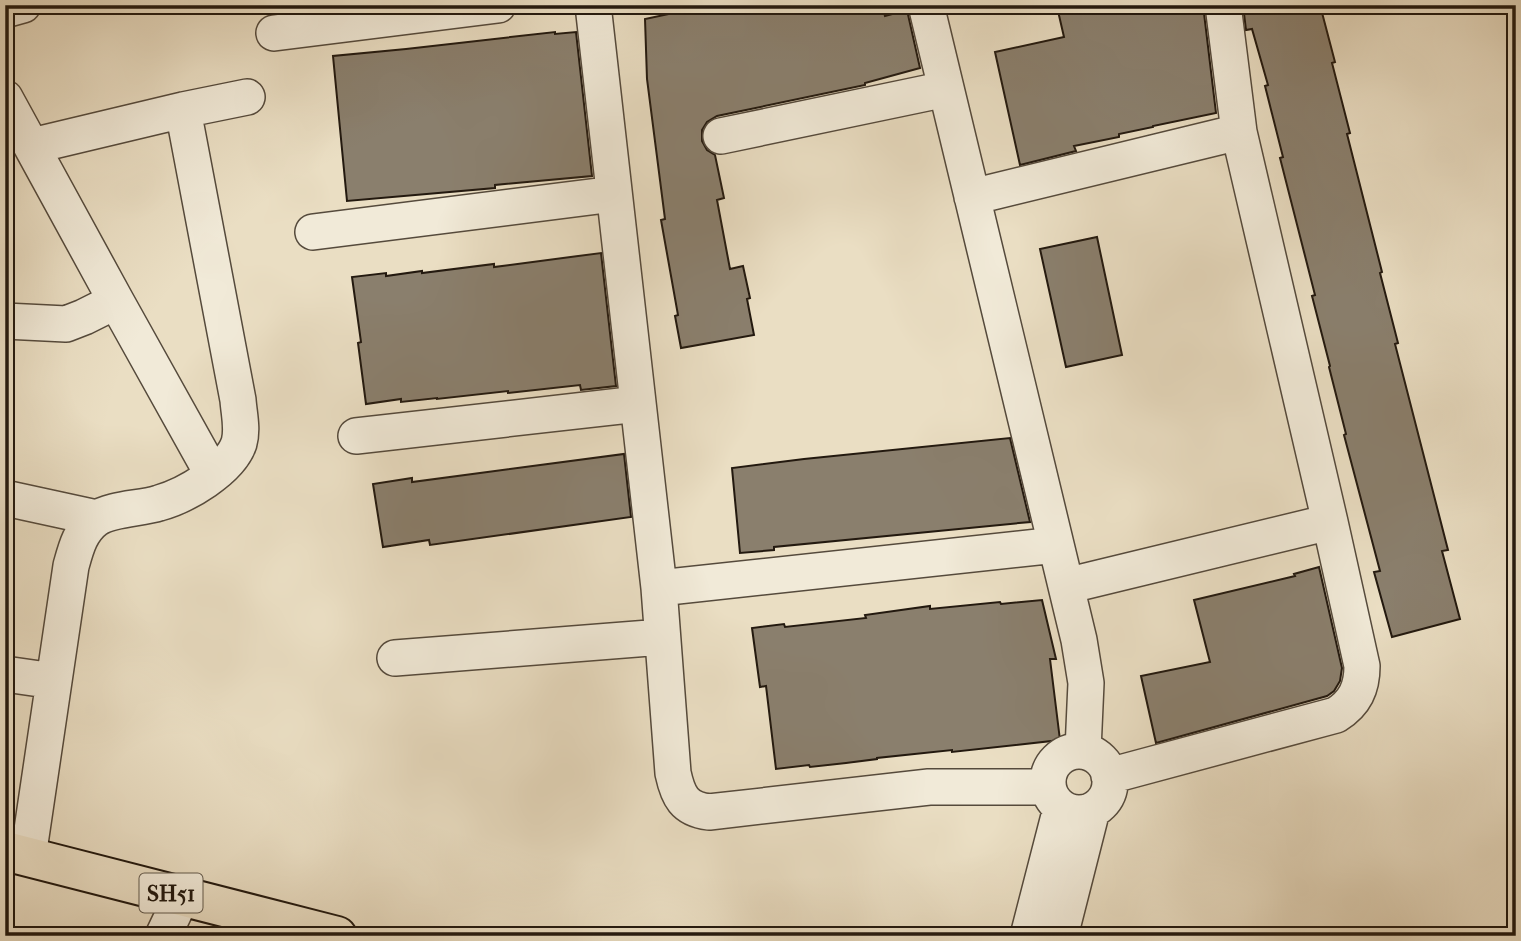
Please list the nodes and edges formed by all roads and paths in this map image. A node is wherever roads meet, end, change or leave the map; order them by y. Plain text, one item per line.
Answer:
1 (23, 5) edge
2 (498, 5) edge
3 (593, 5) edge
4 (1223, 5) edge
5 (935, 8) edge
6 (5, 10) edge
7 (274, 33) dead end
8 (946, 89) junction
9 (247, 97) dead end
10 (5, 98) edge
11 (183, 110) junction
12 (1239, 132) junction
13 (721, 136) dead end
14 (32, 146) junction
15 (614, 194) junction
16 (972, 197) junction
17 (313, 232) dead end
18 (102, 308) junction
19 (5, 321) edge
20 (638, 404) junction
21 (356, 436) dead end
22 (200, 483) junction
23 (5, 498) edge
24 (97, 518) junction
25 (1330, 522) junction
26 (1056, 545) junction
27 (1066, 586) junction
28 (659, 588) junction
29 (662, 637) junction
30 (396, 658) dead end
31 (5, 674) edge
32 (54, 681) junction
33 (1083, 750) junction
34 (1109, 776) junction
35 (1067, 802) junction
36 (17, 854) edge
37 (182, 896) junction
38 (163, 936) edge
39 (337, 936) edge
40 (1028, 936) edge
41 (1060, 936) edge

1 - 6 street
2 - 7 street
3 - 15 street
4 - 12 street
5 - 8 street
8 - 13 street
8 - 16 street
9 - 11 street
10 - 14 street
11 - 14 street
11 - 22 street
12 - 16 street
12 - 25 street
14 - 18 street
15 - 17 street
15 - 20 street
16 - 26 street
18 - 19 street
18 - 22 street
20 - 21 street
20 - 28 street
22 - 24 street
23 - 24 street
24 - 32 street
25 - 27 street
25 - 34 street
26 - 27 street
26 - 28 street
27 - 33 street
28 - 29 street
29 - 30 street
29 - 35 street
31 - 32 street
32 - 36 street
33 - 34 street
33 - 35 street
34 - 35 street
35 - 40 street
35 - 41 street
36 - 37 main road, SH51
37 - 38 street
37 - 39 main road, SH51

